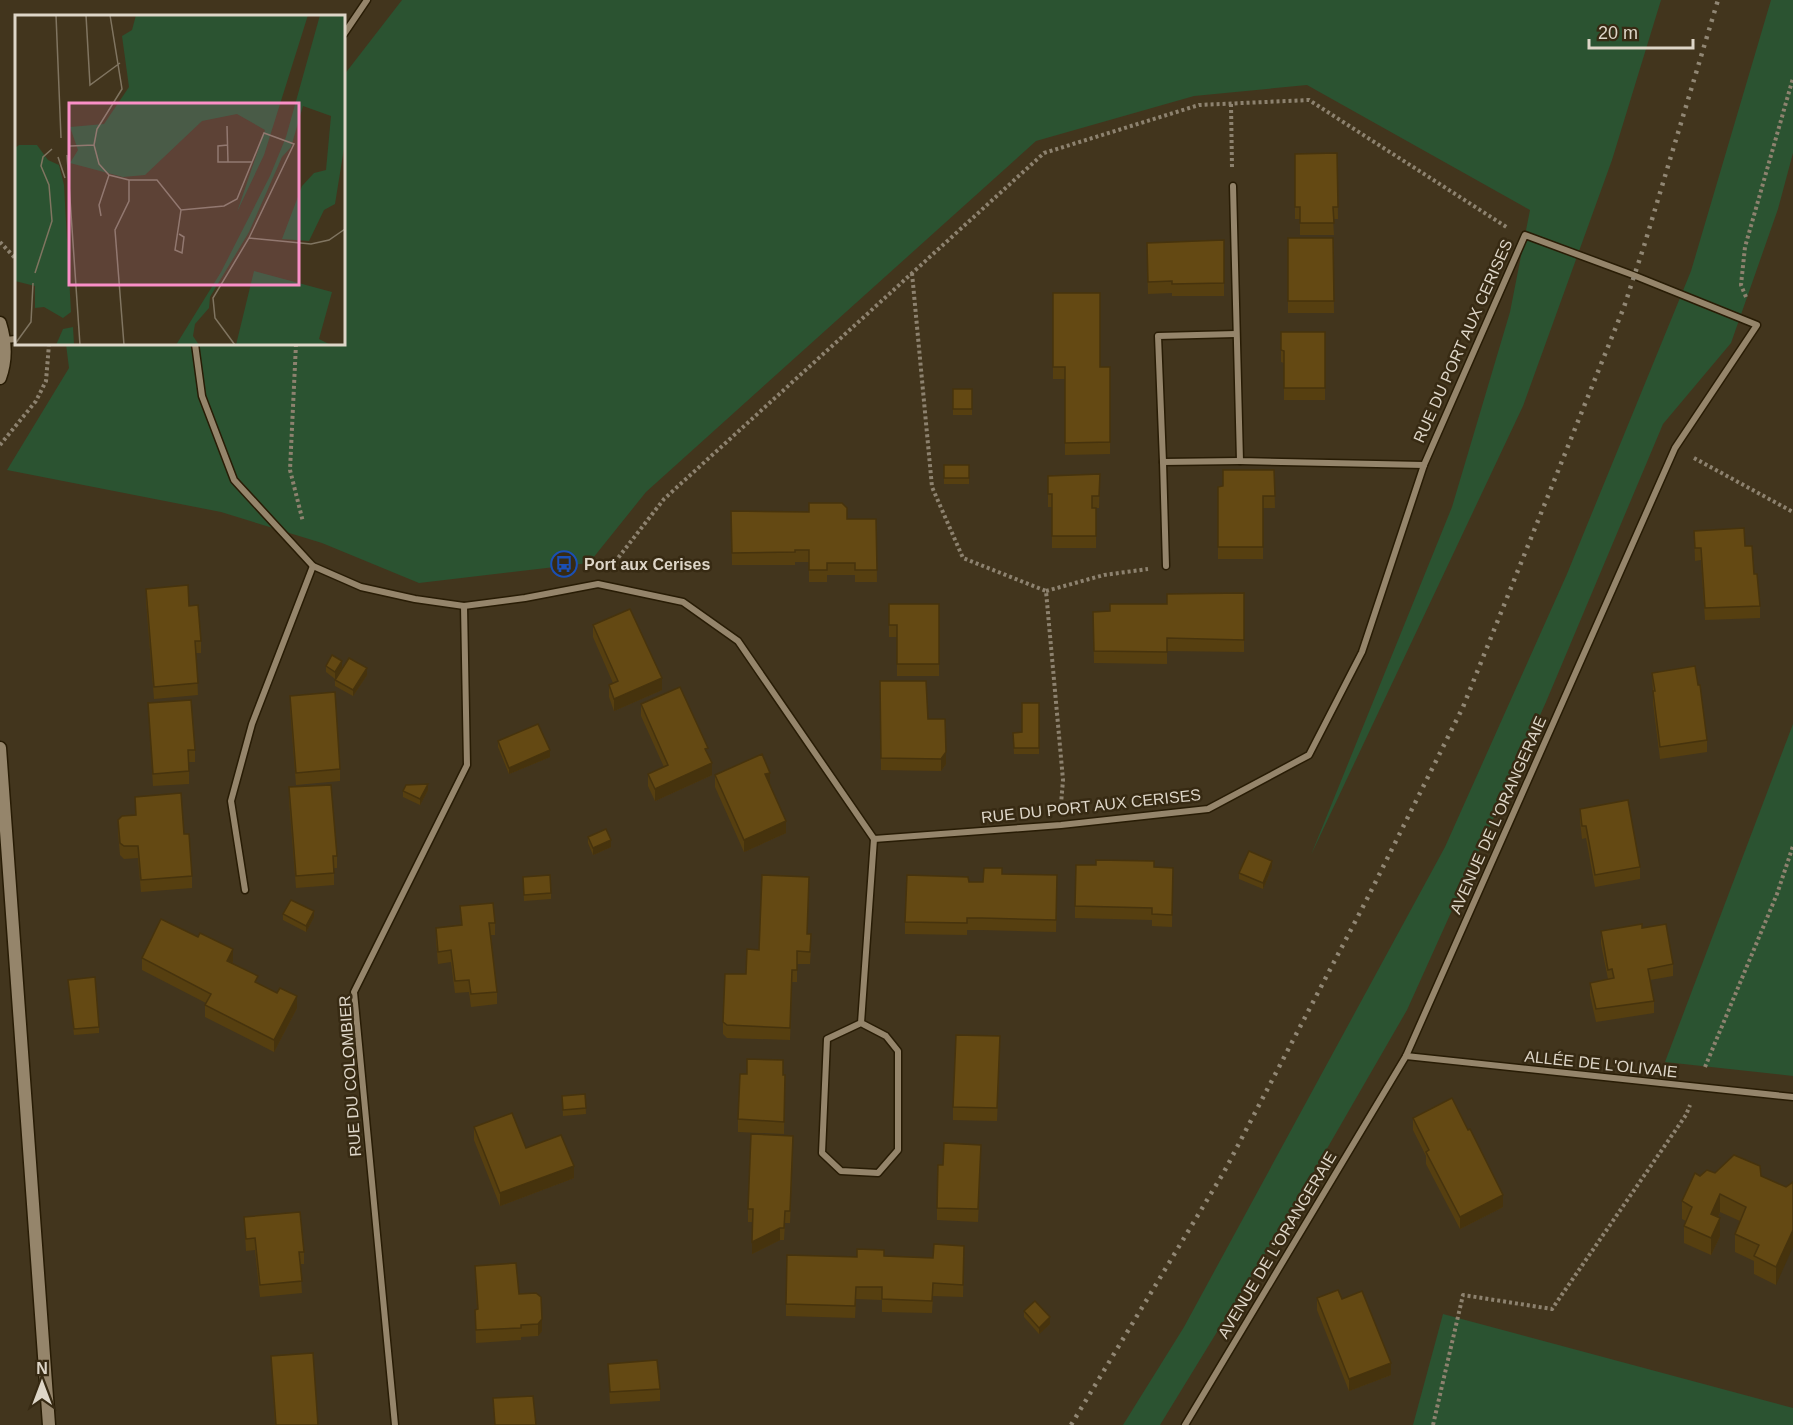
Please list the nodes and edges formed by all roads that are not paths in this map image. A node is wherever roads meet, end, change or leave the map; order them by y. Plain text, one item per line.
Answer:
1 (367, 0) edge
2 (345, 33) edge
3 (1233, 186) road end
4 (0, 323) edge
5 (1757, 326) joint
6 (1236, 334) junction
7 (11, 339) edge
8 (195, 345) edge
9 (0, 378) edge
10 (1240, 461) junction
11 (1163, 462) junction
12 (1424, 465) junction
13 (314, 566) junction
14 (1166, 566) road end
15 (464, 606) junction
16 (0, 748) edge
17 (874, 839) junction
18 (245, 890) dead end
19 (861, 1023) junction
20 (1406, 1056) junction
21 (1793, 1097) edge
22 (49, 1425) edge
23 (395, 1425) edge
24 (1185, 1425) edge

1 - 2 street
3 - 6 street
4 - 7 main road
5 - 12 street, RUE DU PORT AUX CERISES
5 - 20 street, AVENUE DE L'ORANGERAIE
6 - 10 street
6 - 11 street
7 - 9 main road
8 - 13 street
10 - 11 street, RUE DU PORT AUX CERISES
10 - 12 street, RUE DU PORT AUX CERISES
11 - 14 street
12 - 17 street, RUE DU PORT AUX CERISES
13 - 15 street
13 - 18 street
15 - 17 street
15 - 23 street, RUE DU COLOMBIER
16 - 22 main road
17 - 19 street
19 - 19 street
20 - 21 street, ALLÉE DE L'OLIVAIE
20 - 24 street, AVENUE DE L'ORANGERAIE

